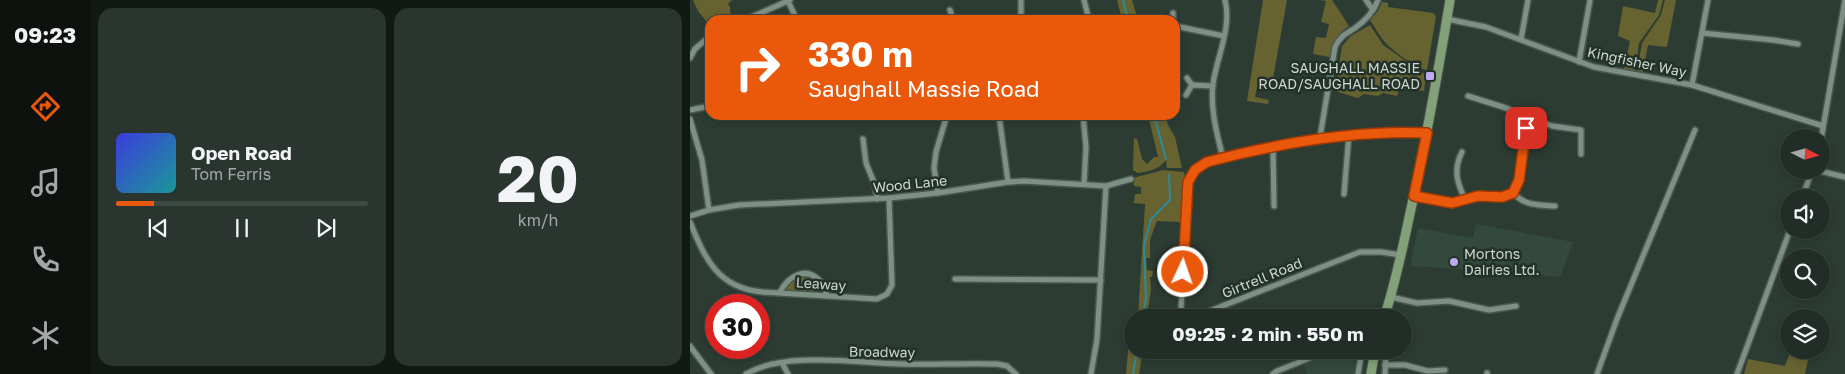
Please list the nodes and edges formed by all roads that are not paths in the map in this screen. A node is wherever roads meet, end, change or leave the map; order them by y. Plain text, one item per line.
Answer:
1 (1021, 0) edge
2 (1084, 0) edge
3 (1225, 0) edge
4 (1366, 0) edge
5 (1378, 0) edge
6 (1450, 0) edge
7 (1528, 0) edge
8 (1590, 0) edge
9 (1708, 0) edge
10 (1845, 0) edge
11 (789, 1) edge
12 (950, 10) dead end
13 (1373, 10) junction
14 (757, 15) edge
15 (795, 15) edge
16 (952, 15) edge
17 (1021, 15) edge
18 (1088, 15) edge
19 (1447, 18) junction
20 (1180, 24) edge
21 (1702, 33) junction
22 (1224, 36) junction
23 (1521, 39) junction
24 (705, 40) edge
25 (1798, 44) dead end
26 (690, 58) edge
27 (1579, 62) junction
28 (1187, 78) dead end
29 (1192, 85) junction
30 (1692, 85) junction
31 (1213, 86) junction
32 (1186, 95) dead end
33 (1468, 96) dead end
34 (705, 107) edge
35 (690, 110) edge
36 (1529, 117) junction
37 (690, 119) edge
38 (946, 120) edge
39 (1000, 120) edge
40 (1083, 120) edge
41 (1823, 126) junction
42 (1823, 129) edge
43 (1695, 130) dead end
44 (1427, 133) junction
45 (1349, 134) junction
46 (1320, 138) junction
47 (863, 139) dead end
48 (1274, 148) junction
49 (1462, 152) dead end
50 (1581, 154) dead end
51 (1223, 158) junction
52 (1830, 173) edge
53 (1845, 177) edge
54 (1131, 179) dead end
55 (1008, 182) junction
56 (1084, 184) junction
57 (1106, 186) junction
58 (938, 193) junction
59 (1513, 193) junction
60 (1344, 194) dead end
61 (1414, 196) junction
62 (889, 198) junction
63 (877, 199) junction
64 (1466, 199) junction
65 (1274, 206) dead end
66 (1556, 206) dead end
67 (709, 210) junction
68 (690, 216) edge
69 (690, 222) edge
70 (1787, 239) edge
71 (1401, 255) junction
72 (955, 279) dead end
73 (1101, 280) junction
74 (780, 292) junction
75 (827, 296) junction
76 (1391, 297) junction
77 (1516, 306) dead end
78 (1387, 309) edge
79 (690, 346) edge
80 (1309, 359) edge
81 (1360, 359) edge
82 (1374, 359) edge
83 (1386, 359) edge
84 (782, 362) junction
85 (1385, 365) junction
86 (1445, 370) dead end
87 (710, 374) edge
88 (746, 374) edge
89 (788, 374) edge
90 (1016, 374) edge
91 (1091, 374) edge
92 (1273, 374) edge
93 (1358, 374) edge
94 (1371, 374) edge
95 (1385, 374) edge
96 (1598, 374) edge
97 (1737, 374) edge

1 - 17 street
2 - 18 street
3 - 22 street
4 - 13 street
5 - 13 street
6 - 19 main road
7 - 23 street
8 - 27 street
9 - 21 street
10 - 41 street
11 - 14 street
11 - 15 street
12 - 16 street
13 - 46 street
19 - 23 street, Kingfisher Way
19 - 44 main road
20 - 22 street
21 - 25 street
21 - 30 street
22 - 31 street
23 - 27 street, Kingfisher Way
24 - 26 street
27 - 30 street, Kingfisher Way
28 - 29 street
29 - 31 street
29 - 32 street
30 - 41 street, Kingfisher Way
31 - 51 street
33 - 36 street
34 - 35 street
36 - 50 street
36 - 59 street
37 - 67 street
38 - 58 street
39 - 55 street
40 - 56 street
41 - 42 street
43 - 96 street
44 - 45 street, Girtrell Road
44 - 61 main road
45 - 46 street, Girtrell Road
45 - 60 street
46 - 48 street, Girtrell Road
47 - 63 street
48 - 51 street, Girtrell Road
48 - 65 street
49 - 64 street
51 - 71 street, Girtrell Road
52 - 53 street
54 - 57 street, Wood Lane
55 - 56 street, Wood Lane
55 - 58 street, Wood Lane
56 - 57 street, Wood Lane
57 - 73 street
58 - 62 street, Wood Lane
59 - 64 street
59 - 66 street
61 - 64 street
61 - 71 main road
62 - 63 street, Wood Lane
62 - 75 street, Leaway
63 - 67 street, Wood Lane
67 - 68 street, Wood Lane
69 - 74 street, Leaway
70 - 97 street
71 - 76 main road
72 - 73 street
73 - 91 street
74 - 75 street, Leaway
74 - 75 street
76 - 77 street
76 - 78 main road
79 - 87 street
80 - 92 street
81 - 93 street
82 - 94 main road
83 - 85 street
84 - 88 street, Broadway
84 - 89 street
84 - 90 street, Broadway
85 - 86 street
85 - 95 street

